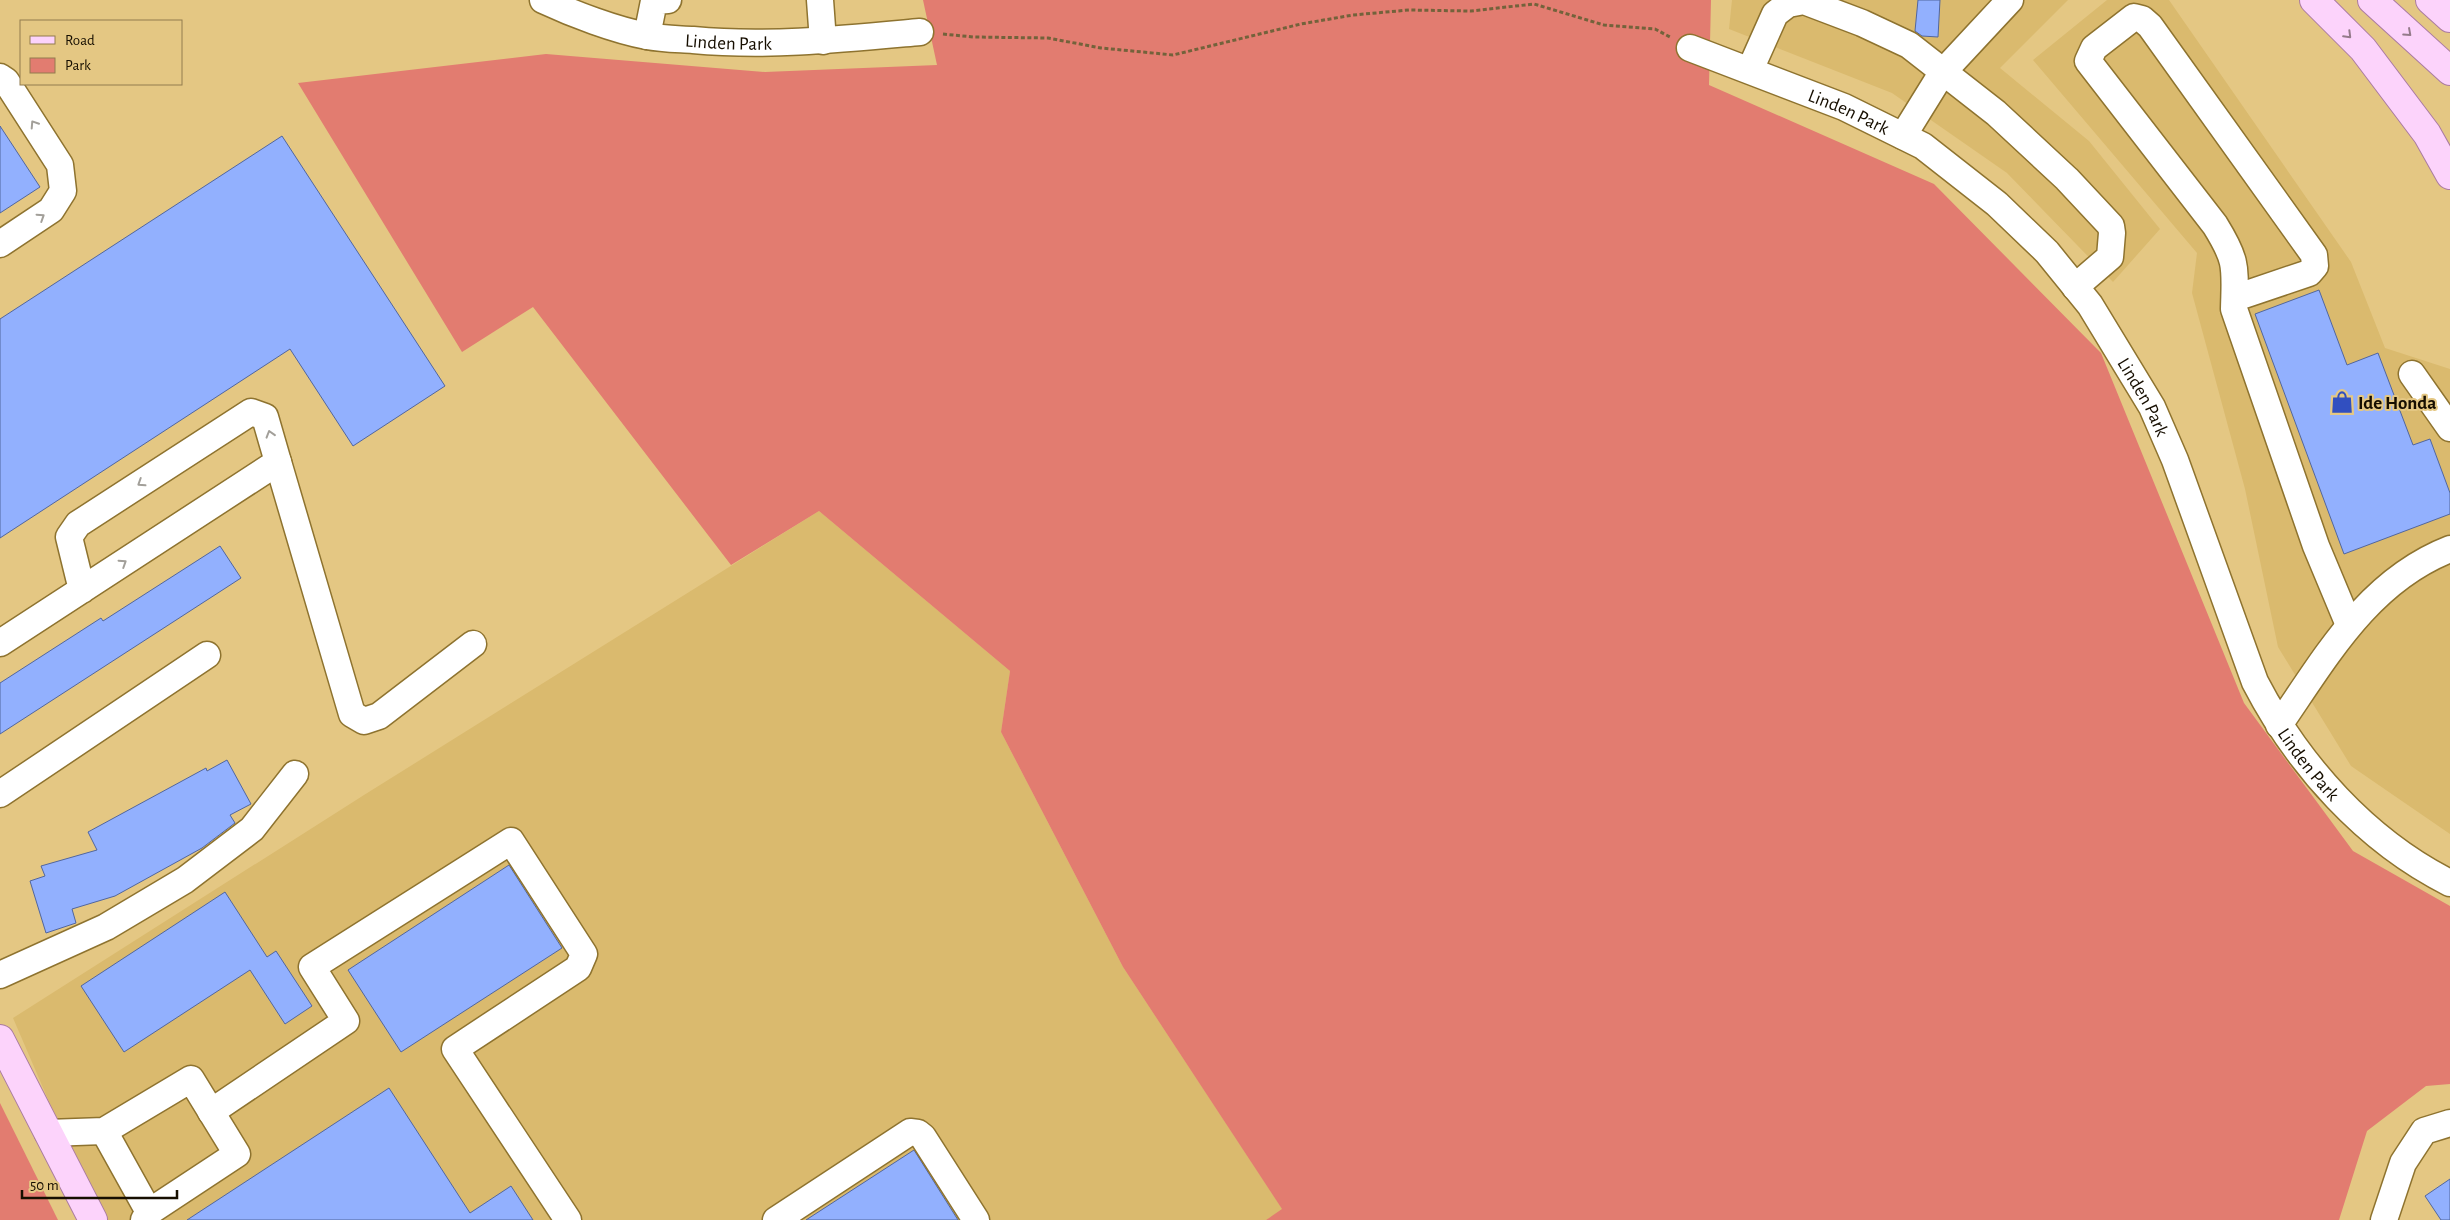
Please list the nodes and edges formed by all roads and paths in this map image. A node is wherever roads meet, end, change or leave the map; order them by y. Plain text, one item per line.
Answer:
1 (543, 0) edge
2 (658, 0) edge
3 (820, 0) edge
4 (2010, 0) edge
5 (2314, 0) edge
6 (2372, 0) edge
7 (2430, 0) edge
8 (2450, 18) edge
9 (920, 32) joint
10 (647, 36) junction
11 (823, 41) junction
12 (1690, 48) joint
13 (1750, 70) junction
14 (2450, 71) edge
15 (1942, 73) junction
16 (0, 77) edge
17 (1903, 136) junction
18 (2450, 175) edge
19 (0, 244) edge
20 (2075, 287) junction
21 (2235, 298) junction
22 (2412, 374) dead end
23 (2450, 428) edge
24 (278, 462) junction
25 (2450, 550) edge
26 (82, 590) junction
27 (2349, 625) junction
28 (0, 643) edge
29 (473, 644) dead end
30 (207, 655) dead end
31 (2279, 725) junction
32 (295, 774) dead end
33 (0, 794) edge
34 (2450, 883) edge
35 (0, 975) edge
36 (0, 1038) edge
37 (211, 1112) junction
38 (2450, 1123) edge
39 (104, 1131) junction
40 (48, 1133) junction
41 (147, 1216) edge
42 (93, 1220) edge
43 (568, 1220) edge
44 (776, 1220) edge
45 (976, 1220) edge
46 (2384, 1220) edge

1 - 10 street, Linden Park
2 - 10 street
3 - 11 street
4 - 15 street
5 -> 18 main road
6 -> 14 main road
7 - 8 main road
9 - 11 street, Linden Park
9 - 12 path
10 - 11 street, Linden Park
12 - 13 street, Linden Park
13 - 15 street
13 - 17 street, Linden Park
15 - 17 street
15 - 20 street
19 -> 16 street
17 - 20 street, Linden Park
20 - 31 street, Linden Park
21 - 21 street
21 - 27 street
22 - 23 street
26 -> 24 street
24 -> 26 street
24 - 29 street
25 - 27 street
26 - 28 street
27 - 31 street
30 - 33 street
31 - 34 street, Linden Park
32 - 35 street
36 - 40 main road
37 - 39 street
37 - 41 street
37 - 43 street
38 - 46 street
39 - 40 street
39 - 41 street
40 - 42 main road
44 - 45 street

